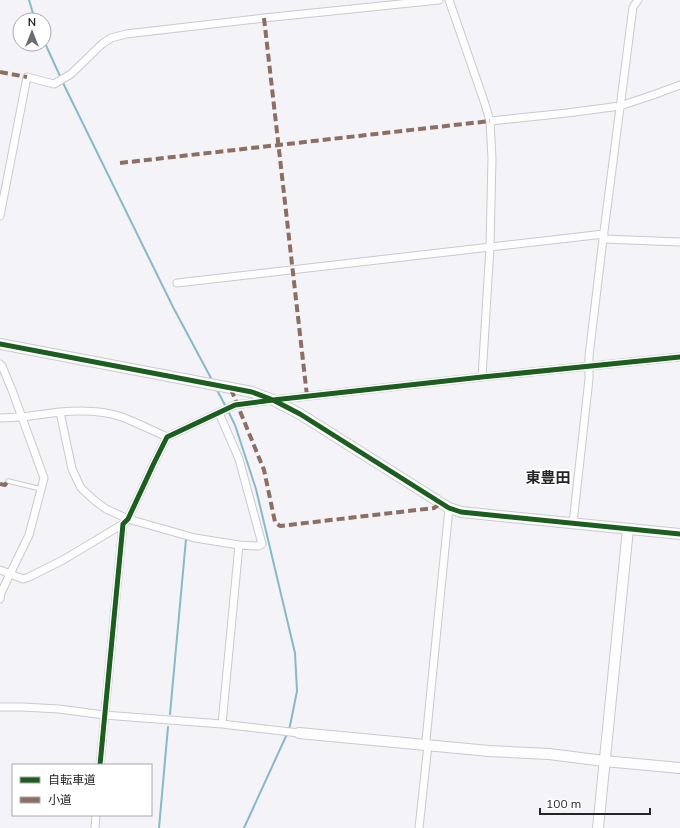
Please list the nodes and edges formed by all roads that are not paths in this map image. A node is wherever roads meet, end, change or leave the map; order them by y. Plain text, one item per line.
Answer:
1 (439, 0) edge
2 (449, 0) edge
3 (638, 0) edge
4 (680, 85) edge
5 (620, 106) junction
6 (490, 121) junction
7 (0, 216) edge
8 (603, 236) junction
9 (680, 242) edge
10 (490, 247) junction
11 (177, 283) dead end
12 (0, 344) edge
13 (680, 357) edge
14 (0, 364) edge
15 (589, 366) junction
16 (482, 377) junction
17 (273, 400) junction
18 (60, 412) junction
19 (219, 413) junction
20 (22, 417) junction
21 (0, 418) edge
22 (167, 437) junction
23 (8, 481) dead end
24 (41, 489) junction
25 (449, 508) junction
26 (125, 521) junction
27 (573, 524) junction
28 (628, 529) junction
29 (680, 534) edge
30 (239, 545) junction
31 (0, 570) edge
32 (10, 574) junction
33 (0, 599) edge
34 (0, 707) edge
35 (104, 715) junction
36 (222, 724) junction
37 (299, 733) joint
38 (428, 745) junction
39 (604, 762) junction
40 (100, 764) edge
41 (680, 768) edge
42 (96, 816) edge
43 (95, 828) edge
44 (420, 828) edge
45 (598, 828) edge

1 - 7 street
2 - 6 street
3 - 5 street
4 - 5 street
5 - 6 street
5 - 8 street
6 - 10 street
8 - 9 street
8 - 10 street
8 - 15 street
10 - 11 street
10 - 16 street
12 - 17 street
13 - 15 street
14 - 20 street
15 - 16 street
15 - 27 street
16 - 17 street
17 - 19 street
17 - 25 street
18 - 20 street
18 - 22 street
18 - 26 street
19 - 22 street
19 - 30 street
20 - 21 street
20 - 24 street
22 - 26 street
23 - 24 lane
24 - 32 street
25 - 27 street
25 - 38 street
26 - 30 street
26 - 32 street
26 - 35 street
27 - 28 street
28 - 29 street
28 - 39 street
30 - 36 street
31 - 32 street
32 - 33 street
34 - 35 street
35 - 36 street
35 - 40 street
36 - 37 street
37 - 38 street
38 - 39 street
38 - 44 street
39 - 41 street
39 - 45 street
42 - 43 street

